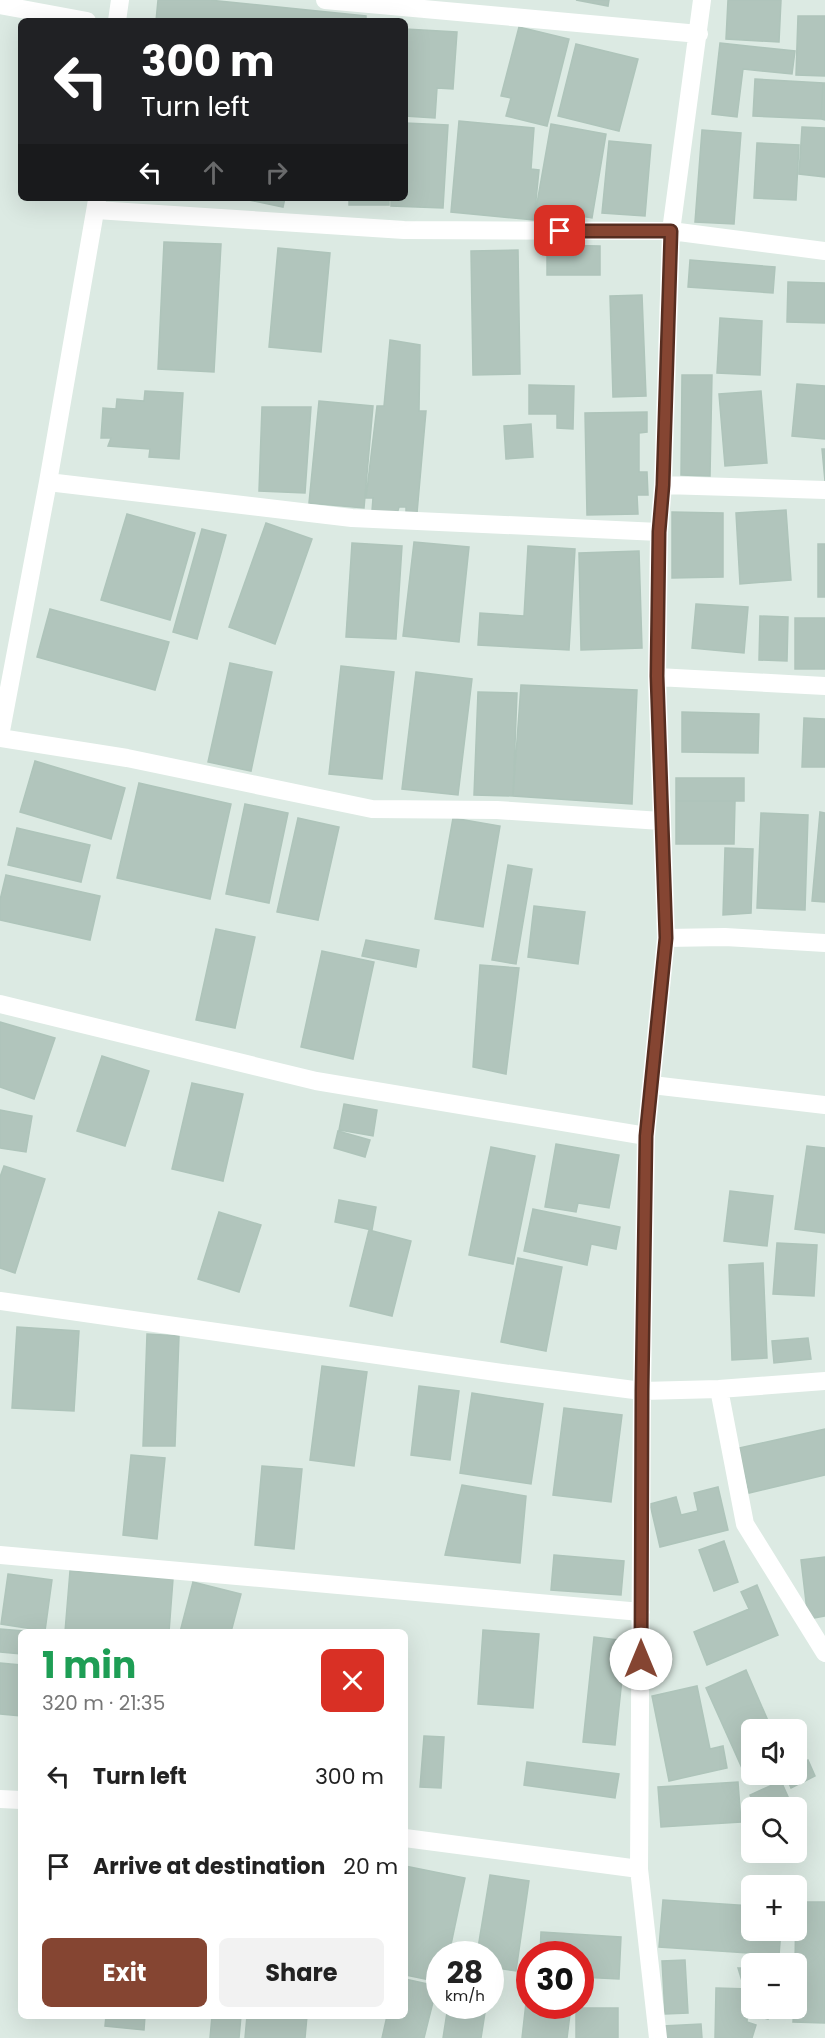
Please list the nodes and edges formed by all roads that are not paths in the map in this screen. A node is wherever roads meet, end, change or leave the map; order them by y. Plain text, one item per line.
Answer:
1 (120, 0) edge
2 (326, 0) edge
3 (702, 0) edge
4 (0, 5) edge
5 (71, 18) edge
6 (117, 18) edge
7 (699, 34) junction
8 (97, 204) edge
9 (671, 231) junction
10 (825, 252) edge
11 (48, 482) junction
12 (663, 485) junction
13 (825, 490) edge
14 (659, 532) junction
15 (657, 676) junction
16 (825, 686) edge
17 (0, 737) edge
18 (661, 821) junction
19 (666, 938) junction
20 (825, 943) edge
21 (0, 1004) edge
22 (652, 1085) junction
23 (825, 1106) edge
24 (646, 1136) junction
25 (0, 1301) edge
26 (825, 1381) edge
27 (719, 1389) junction
28 (642, 1391) junction
29 (0, 1555) edge
30 (641, 1612) junction
31 (825, 1653) edge
32 (0, 1798) edge
33 (18, 1800) edge
34 (408, 1838) edge
35 (639, 1869) junction
36 (658, 2038) edge

1 - 6 street
2 - 7 street
3 - 7 street
4 - 5 street
7 - 9 street
8 - 9 street
8 - 11 street
9 - 10 street
9 - 12 street
11 - 14 street
11 - 17 street
12 - 13 street
12 - 14 street
14 - 15 street
15 - 16 street
15 - 18 street
17 - 18 street
18 - 19 street
19 - 20 street
19 - 22 street
21 - 24 street
22 - 23 street
22 - 24 street
24 - 28 street
25 - 28 street
26 - 27 street
27 - 28 street
27 - 31 street
28 - 30 street
29 - 30 street
30 - 35 street
32 - 33 street
34 - 35 street
35 - 36 street

